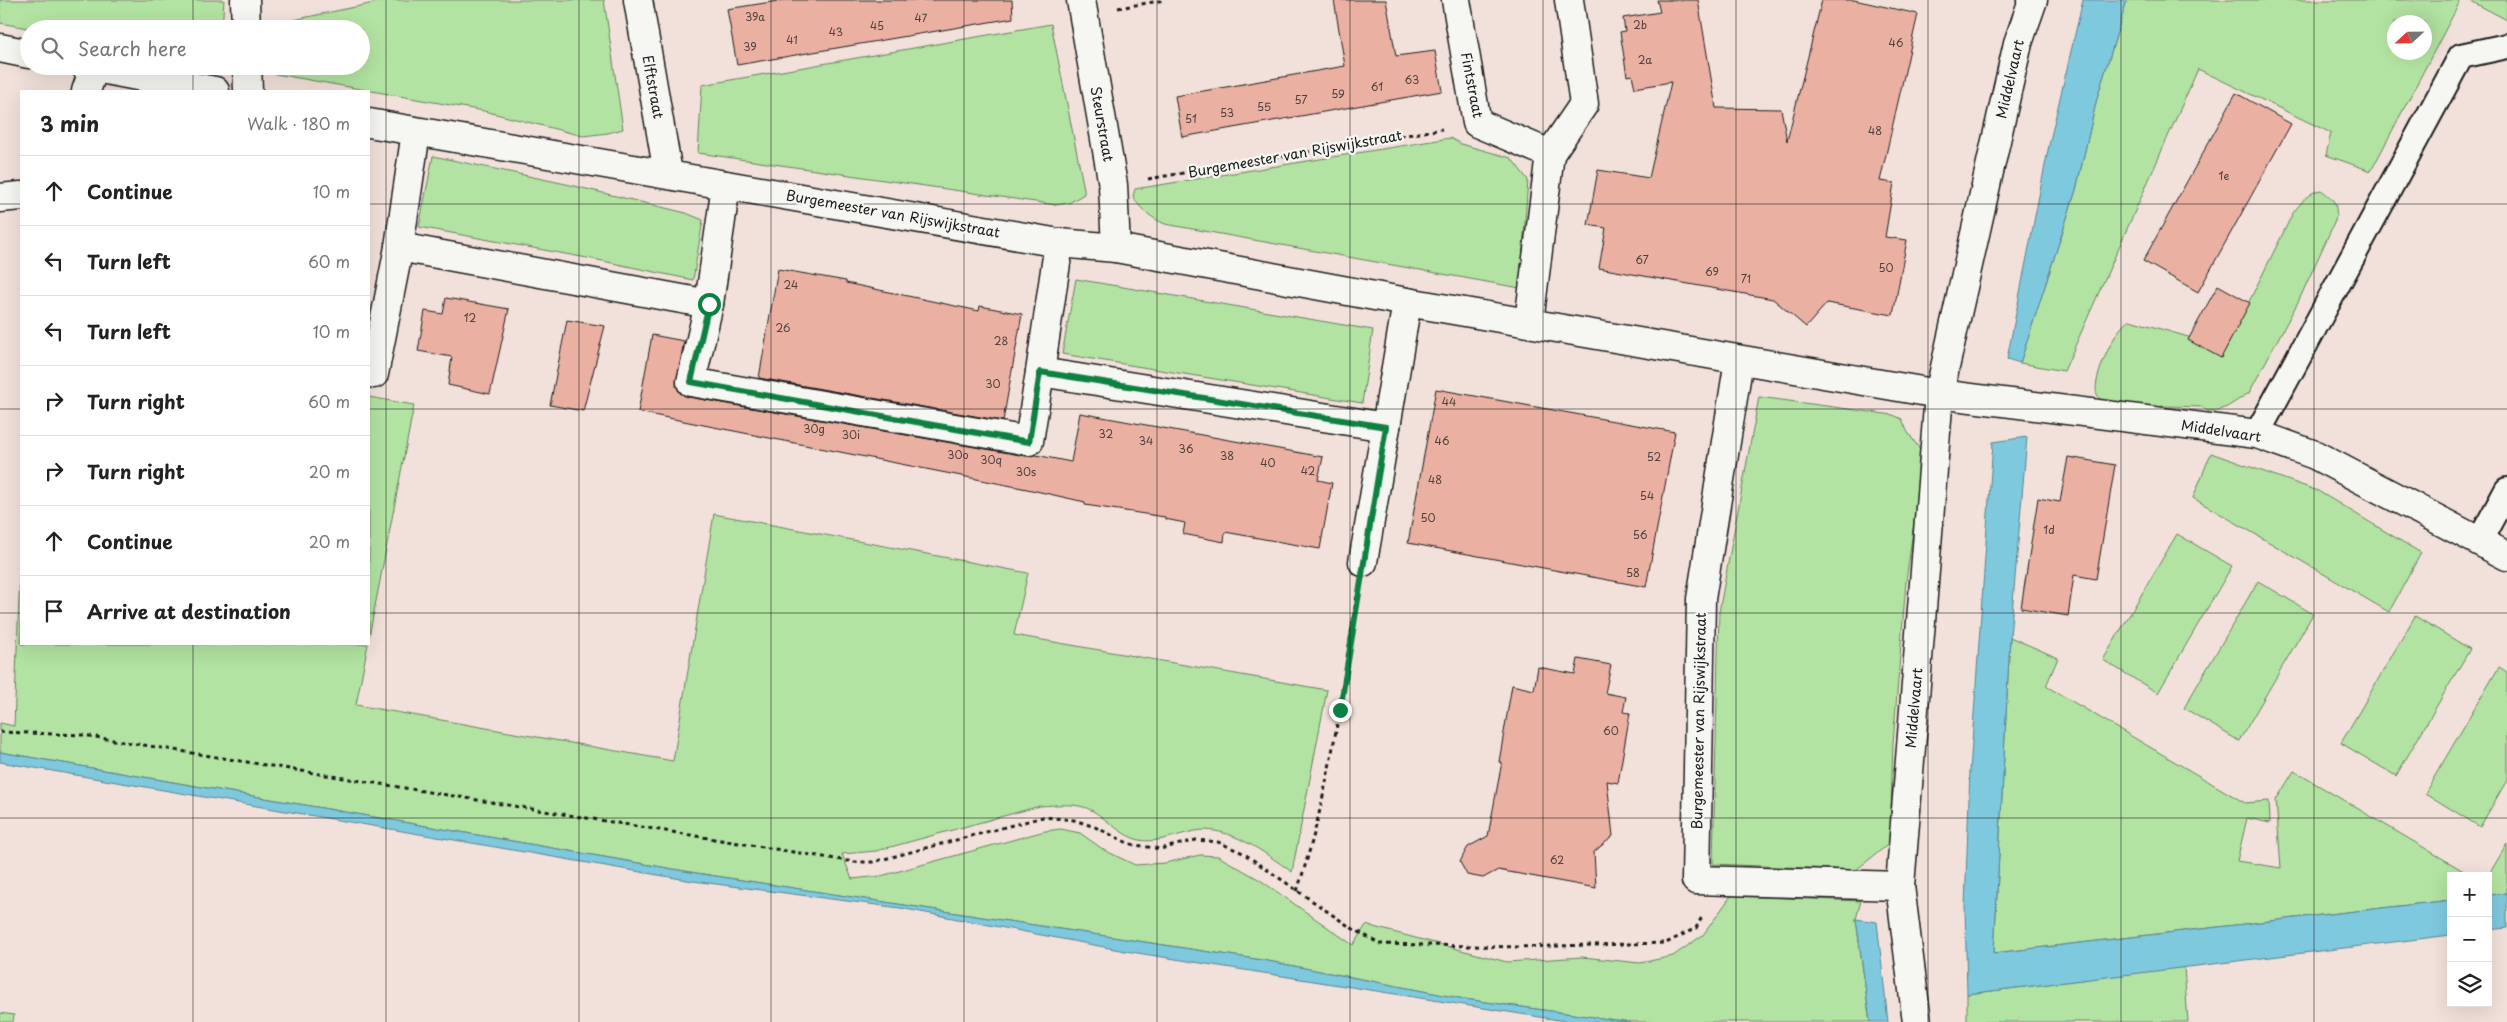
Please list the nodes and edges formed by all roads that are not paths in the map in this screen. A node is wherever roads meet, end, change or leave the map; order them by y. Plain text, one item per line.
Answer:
1 (246, 0) edge
2 (638, 0) edge
3 (1456, 0) edge
4 (1569, 0) edge
5 (2033, 0) edge
6 (1082, 7) edge
7 (246, 20) edge
8 (2507, 46) edge
9 (0, 48) edge
10 (20, 52) edge
11 (88, 75) edge
12 (247, 75) edge
13 (207, 90) edge
14 (248, 90) edge
15 (370, 123) edge
16 (416, 132) junction
17 (1550, 154) junction
18 (668, 173) junction
19 (726, 185) junction
20 (20, 196) edge
21 (0, 198) edge
22 (1059, 243) junction
23 (399, 247) junction
24 (1116, 248) junction
25 (1406, 302) junction
26 (709, 304) junction
27 (1529, 322) junction
28 (1739, 360) junction
29 (1040, 372) junction
30 (374, 374) dead end
31 (1939, 394) junction
32 (1386, 427) junction
33 (2257, 434) junction
34 (2507, 490) edge
35 (2480, 540) junction
36 (2507, 556) edge
37 (1363, 562) road end
38 (1900, 886) junction
39 (1917, 1022) edge

1 - 7 street
2 - 18 street, Elftstraat
3 - 17 street, Fintstraat
4 - 17 street
5 - 31 street, Middelvaart
6 - 24 street, Steurstraat
8 - 33 lane
9 - 10 street
11 - 13 street
12 - 14 street
15 - 16 street, Burgemeester van Rijswijkstraat
16 - 18 street, Burgemeester van Rijswijkstraat
16 - 23 street
17 - 27 street
18 - 19 street, Burgemeester van Rijswijkstraat
19 - 22 street, Burgemeester van Rijswijkstraat
19 - 26 street
20 - 21 street
22 - 24 street, Burgemeester van Rijswijkstraat
22 - 29 street
23 - 26 street
23 - 30 street
24 - 25 street, Burgemeester van Rijswijkstraat
25 - 27 street, Burgemeester van Rijswijkstraat
25 - 32 street
26 - 29 street
27 - 28 street, Burgemeester van Rijswijkstraat
28 - 31 street, Burgemeester van Rijswijkstraat
28 - 38 street, Burgemeester van Rijswijkstraat
29 - 32 street
31 - 33 street, Middelvaart
31 - 38 street, Middelvaart
32 - 37 street
33 - 35 street, Middelvaart
34 - 35 lane
35 - 36 street, Middelvaart
38 - 39 street, Middelvaart

